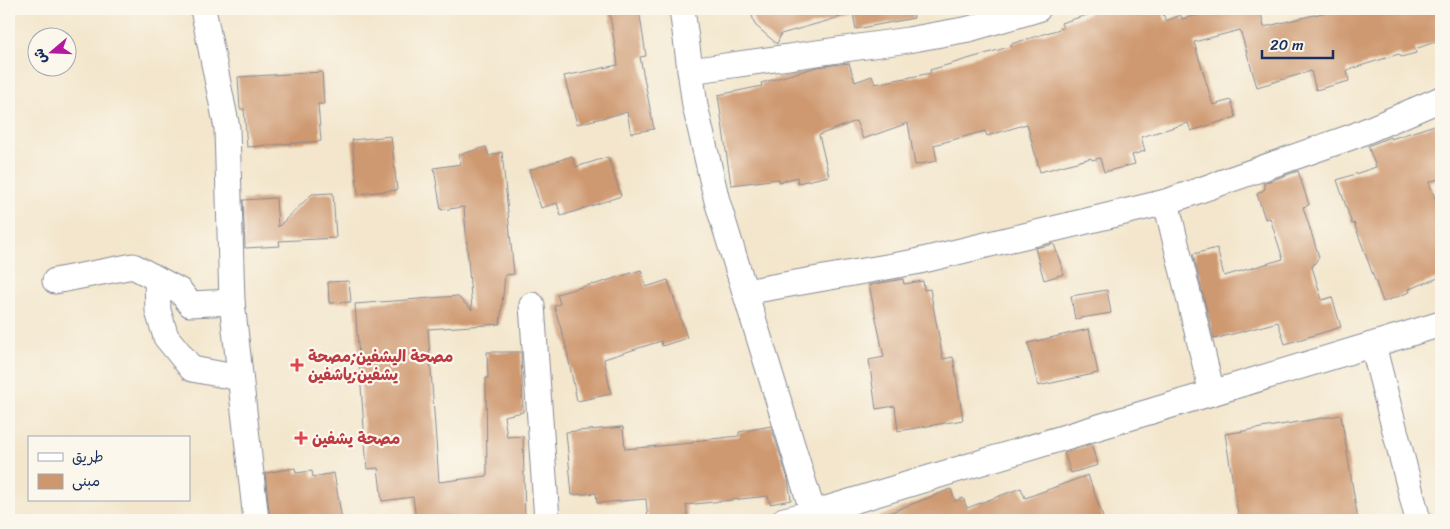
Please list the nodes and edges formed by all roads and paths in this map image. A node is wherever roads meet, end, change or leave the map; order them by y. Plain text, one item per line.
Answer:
1 (203, 9) edge
2 (682, 9) edge
3 (1033, 10) edge
4 (690, 71) junction
5 (1441, 99) edge
6 (1166, 202) junction
7 (157, 279) junction
8 (55, 281) dead end
9 (745, 292) junction
10 (232, 302) junction
11 (532, 305) dead end
12 (1441, 324) edge
13 (1372, 345) junction
14 (240, 378) junction
15 (1212, 393) junction
16 (813, 514) junction
17 (256, 520) edge
18 (548, 520) edge
19 (784, 520) edge
20 (1418, 520) edge

1 - 10 street
2 - 4 street
3 - 4 street
4 - 9 street
5 - 6 street
6 - 9 street
6 - 15 street
7 - 8 street
7 - 10 street
7 - 14 street
9 - 16 street
10 - 14 street
11 - 18 street
12 - 13 street
13 - 15 street
13 - 20 street
14 - 17 street
15 - 16 street
16 - 19 street

